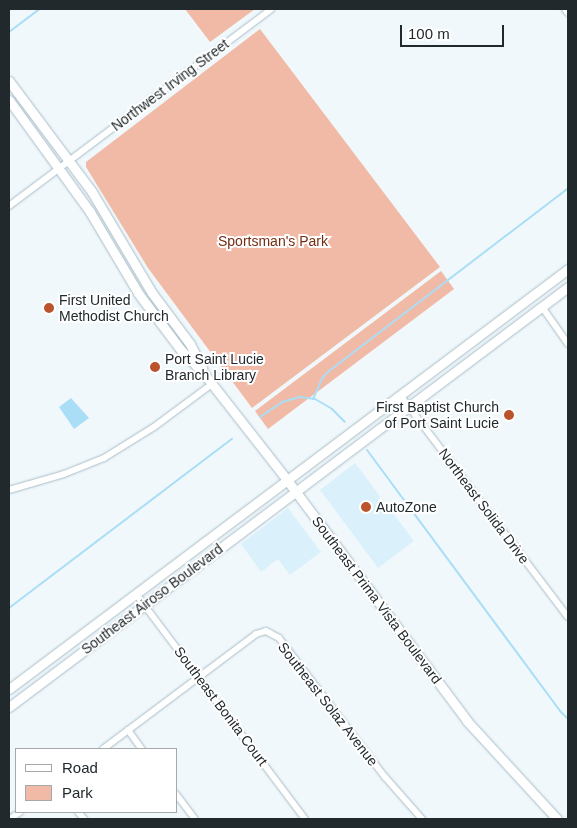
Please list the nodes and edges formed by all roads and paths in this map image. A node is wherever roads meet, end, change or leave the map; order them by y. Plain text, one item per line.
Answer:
1 (271, 9) edge
2 (565, 9) edge
3 (568, 13) edge
4 (9, 82) edge
5 (9, 100) edge
6 (69, 161) junction
7 (58, 169) junction
8 (9, 206) edge
9 (568, 269) edge
10 (568, 286) edge
11 (542, 308) junction
12 (568, 344) edge
13 (205, 375) junction
14 (212, 384) junction
15 (400, 395) junction
16 (408, 406) junction
17 (287, 480) junction
18 (9, 490) edge
19 (295, 490) junction
20 (136, 594) junction
21 (144, 605) junction
22 (568, 617) edge
23 (28, 675) junction
24 (200, 677) junction
25 (37, 686) junction
26 (9, 689) edge
27 (9, 707) edge
28 (128, 730) junction
29 (104, 748) edge
30 (141, 748) edge
31 (178, 797) edge
32 (195, 819) edge
33 (305, 819) edge
34 (422, 819) edge
35 (557, 819) edge

1 - 6 street, Northwest Irving Street
2 - 3 street
4 - 6 main road
5 - 7 main road
6 - 7 street, Northwest Irving Street
6 - 13 main road
7 - 8 street, Northwest Irving Street
7 - 13 main road
9 - 15 main road, Southeast Airoso Boulevard
10 - 11 main road, Southeast Airoso Boulevard
11 - 12 street
11 - 16 main road, Southeast Airoso Boulevard
13 - 14 main road, Southeast Prima Vista Boulevard
14 - 17 main road, Southeast Prima Vista Boulevard
14 - 18 street
15 - 16 street, Northeast Solida Drive
15 - 17 main road, Southeast Airoso Boulevard
16 - 19 main road, Southeast Airoso Boulevard
16 - 22 street, Northeast Solida Drive
17 - 19 main road, Southeast Prima Vista Boulevard
17 - 20 main road, Southeast Airoso Boulevard
19 - 21 main road, Southeast Airoso Boulevard
19 - 35 main road, Southeast Prima Vista Boulevard
20 - 21 street, Southeast Bonita Court
20 - 23 main road, Southeast Airoso Boulevard
21 - 24 street, Southeast Bonita Court
21 - 25 main road, Southeast Airoso Boulevard
23 - 25 main road
23 - 26 main road, Southeast Airoso Boulevard
24 - 28 street, Southeast Solaz Avenue
24 - 33 street, Southeast Bonita Court
24 - 34 street, Southeast Solaz Avenue
25 - 27 main road, Southeast Airoso Boulevard
28 - 29 street, Southeast Solaz Avenue
28 - 30 street
31 - 32 street

